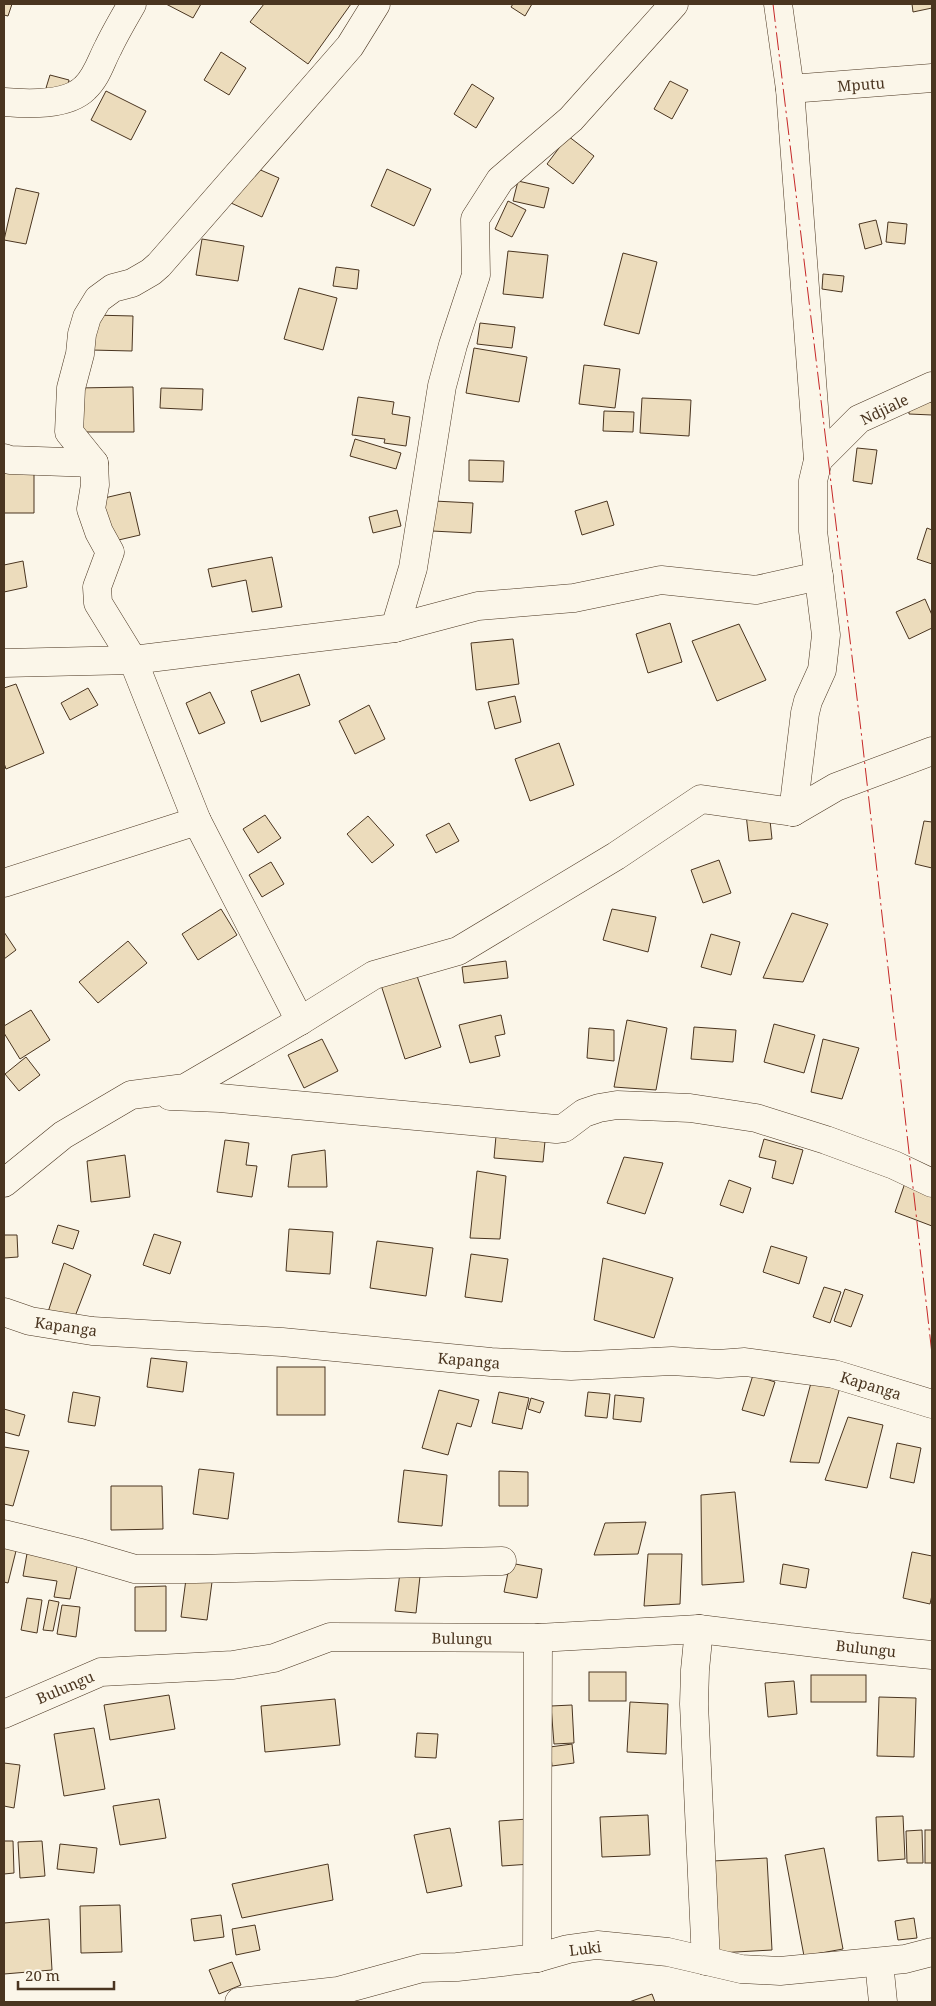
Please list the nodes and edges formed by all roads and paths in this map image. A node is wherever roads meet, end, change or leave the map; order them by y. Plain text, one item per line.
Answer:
1 (132, 4) edge
2 (376, 4) edge
3 (674, 4) edge
4 (778, 4) edge
5 (932, 78) edge
6 (790, 89) junction
7 (4, 102) edge
8 (932, 386) edge
9 (4, 458) edge
10 (818, 460) junction
11 (94, 463) junction
12 (819, 576) junction
13 (395, 628) junction
14 (133, 660) junction
15 (4, 663) edge
16 (932, 751) edge
17 (793, 812) junction
18 (197, 821) junction
19 (4, 884) edge
20 (300, 1021) junction
21 (131, 1095) junction
22 (5, 1179) edge
23 (932, 1183) edge
24 (4, 1312) edge
25 (932, 1404) edge
26 (4, 1534) edge
27 (502, 1561) dead end
28 (699, 1629) junction
29 (538, 1638) junction
30 (932, 1655) edge
31 (4, 1714) edge
32 (932, 1952) edge
33 (537, 1958) junction
34 (706, 1961) junction
35 (879, 1962) junction
36 (239, 2002) edge
37 (883, 2002) edge

1 - 7 street
2 - 11 street
3 - 13 street
4 - 6 street
5 - 6 street, Mputu
6 - 10 street
8 - 10 street, Ndjiale
9 - 11 street
10 - 12 street
11 - 14 street
12 - 13 street
12 - 17 street
13 - 14 street
14 - 15 street
14 - 18 street
16 - 17 street
17 - 20 street
18 - 19 street
18 - 20 street
20 - 21 street
21 - 22 street
21 - 23 street
24 - 25 street, Kapanga
26 - 27 street
28 - 29 street, Bulungu
28 - 30 street, Bulungu
28 - 34 street
29 - 31 street, Bulungu
29 - 33 street
32 - 35 street, Luki
33 - 34 street, Luki
33 - 36 street, Luki
34 - 35 street, Luki
35 - 37 street

